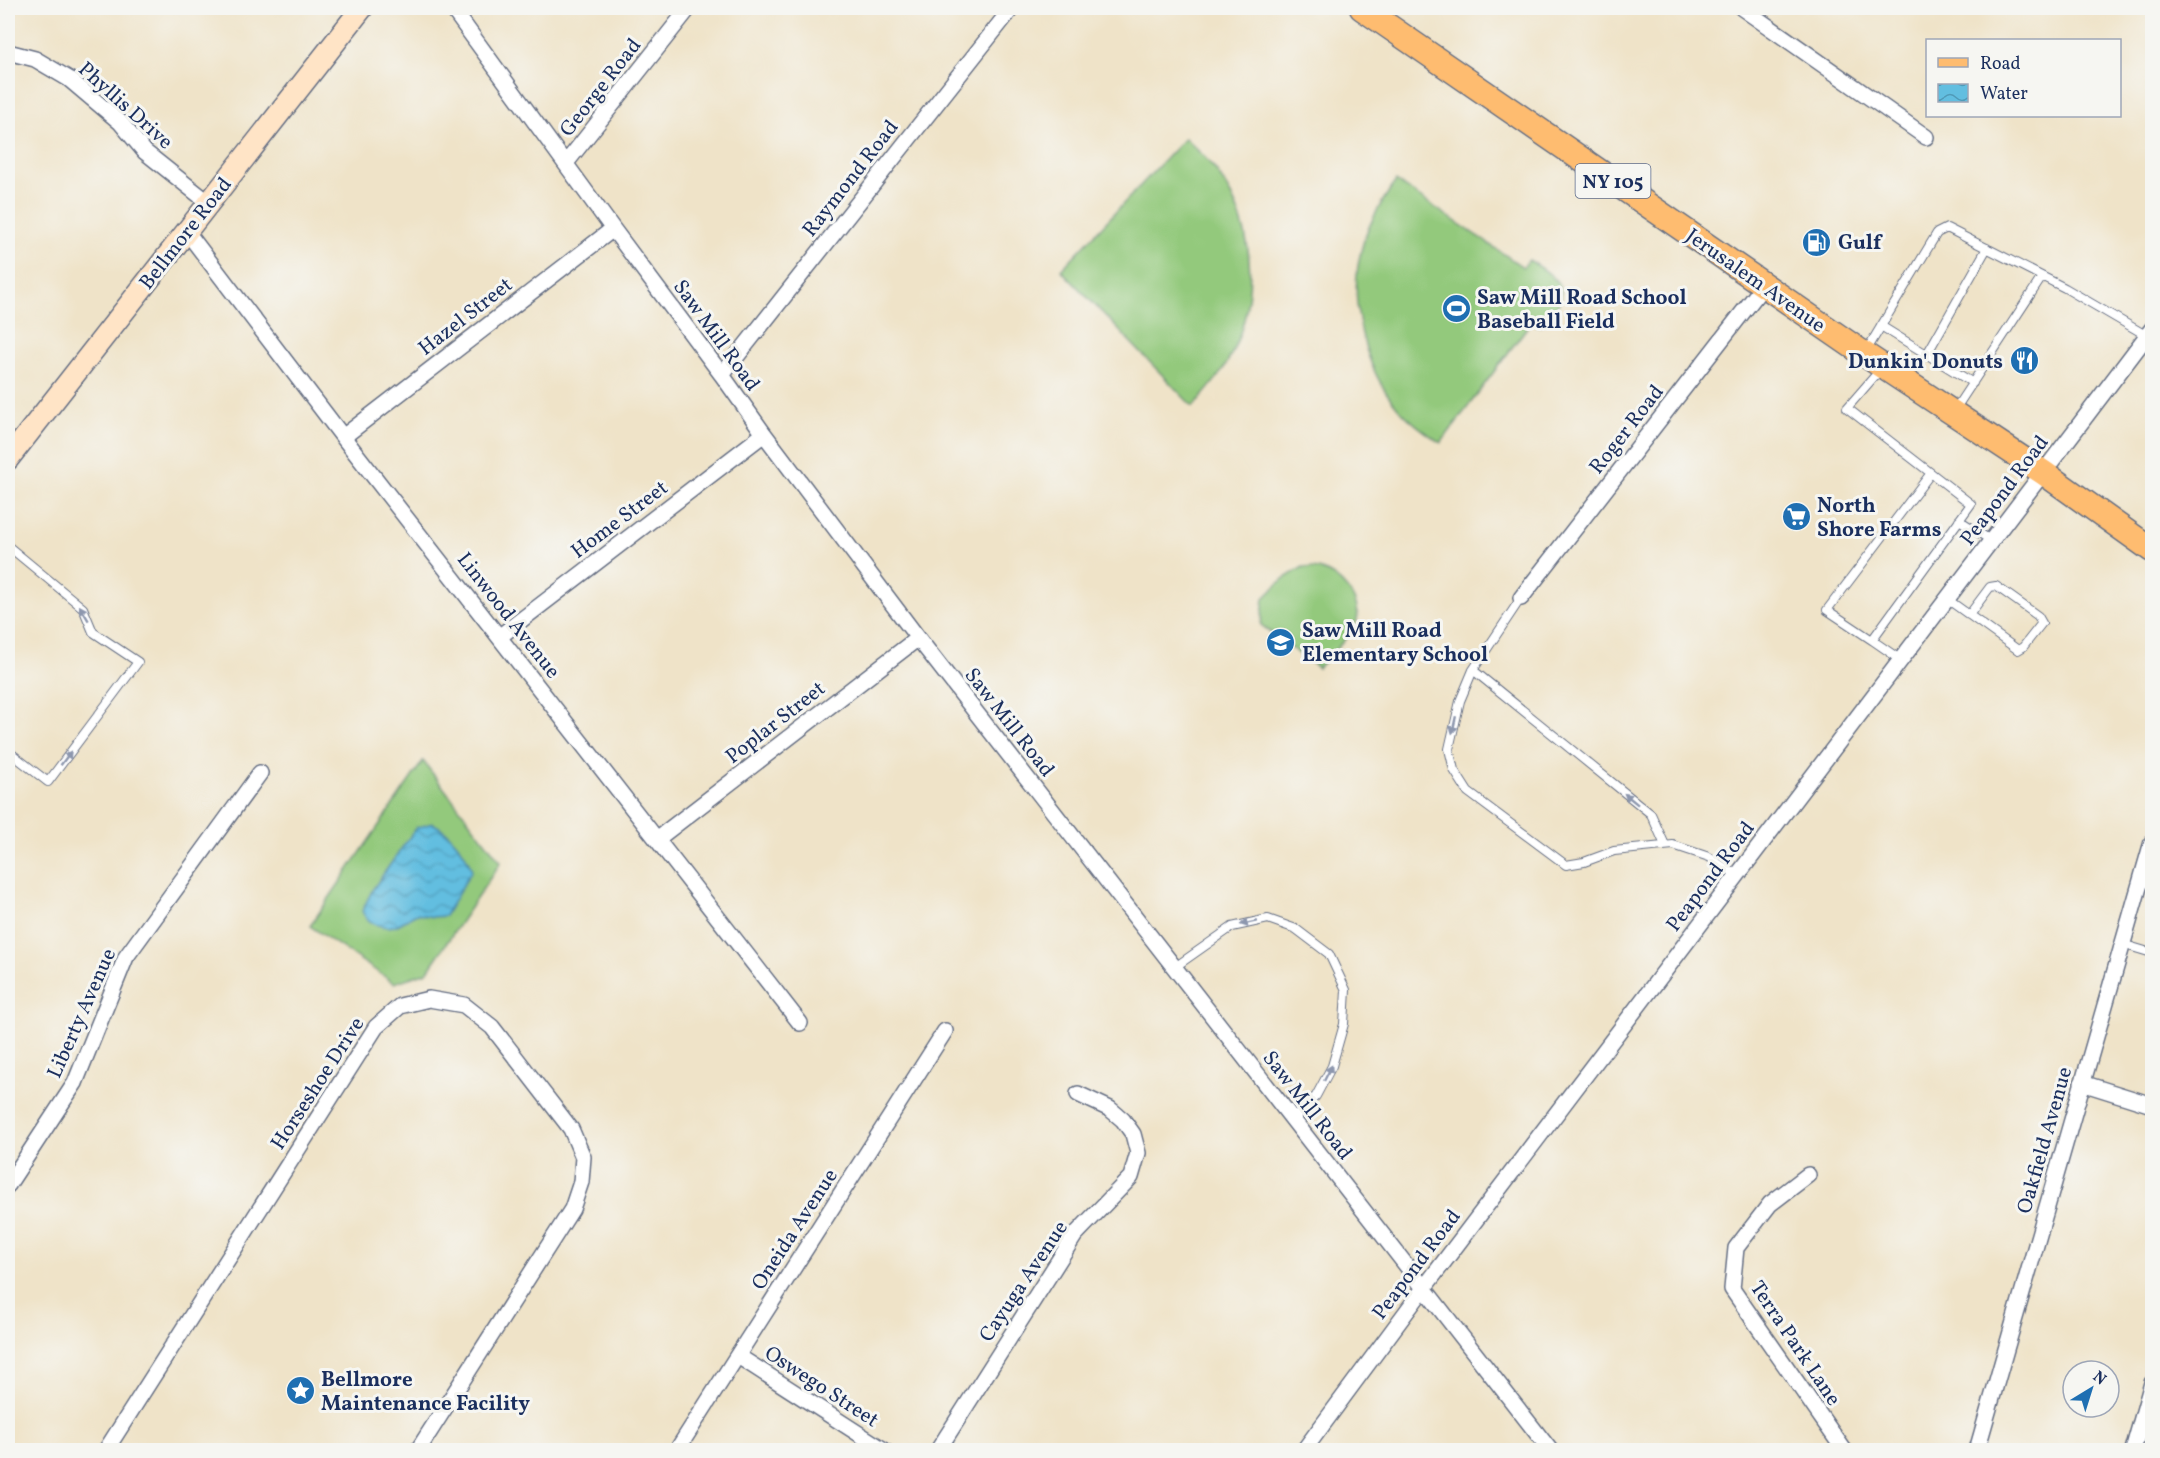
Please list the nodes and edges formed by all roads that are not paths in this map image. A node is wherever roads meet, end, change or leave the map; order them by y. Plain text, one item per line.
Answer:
1 (362, 8) edge
2 (452, 8) edge
3 (689, 8) edge
4 (1011, 8) edge
5 (1362, 8) edge
6 (1742, 8) edge
7 (8, 52) edge
8 (1926, 137) dead end
9 (566, 164) junction
10 (209, 203) junction
11 (612, 229) junction
12 (187, 232) junction
13 (1987, 248) junction
14 (2042, 277) junction
15 (1764, 285) junction
16 (1881, 326) junction
17 (2151, 335) edge
18 (1927, 354) junction
19 (1874, 360) junction
20 (722, 375) junction
21 (1973, 383) junction
22 (1953, 412) junction
23 (764, 434) junction
24 (343, 437) junction
25 (8, 459) edge
26 (1931, 473) junction
27 (2044, 473) junction
28 (1959, 520) junction
29 (1992, 541) junction
30 (8, 546) edge
31 (2152, 550) edge
32 (1521, 598) joint
33 (1947, 599) junction
34 (1969, 615) junction
35 (499, 637) junction
36 (918, 638) junction
37 (1872, 640) junction
38 (1901, 660) junction
39 (1473, 670) junction
40 (8, 753) edge
41 (260, 773) dead end
42 (657, 839) junction
43 (2152, 842) edge
44 (1665, 845) junction
45 (1737, 875) junction
46 (2122, 944) junction
47 (2152, 953) edge
48 (1175, 968) junction
49 (800, 1023) dead end
50 (945, 1031) dead end
51 (2082, 1083) junction
52 (1078, 1094) dead end
53 (2152, 1105) edge
54 (1293, 1120) junction
55 (1808, 1175) dead end
56 (8, 1185) edge
57 (1424, 1288) junction
58 (738, 1356) junction
59 (2152, 1383) edge
60 (106, 1450) edge
61 (418, 1450) edge
62 (677, 1450) edge
63 (884, 1450) edge
64 (938, 1450) edge
65 (1304, 1450) edge
66 (1550, 1450) edge
67 (1844, 1450) edge
68 (1977, 1450) edge
69 (2133, 1450) edge

1 - 10 main road, Bellmore Road
2 - 9 street, Saw Mill Road
3 - 9 street, George Road
4 - 20 street, Raymond Road
5 - 15 main road, Jerusalem Avenue / NY 105
6 - 8 street
7 - 10 street, Phyllis Drive
9 - 11 street, Saw Mill Road
10 - 12 main road, Bellmore Road
11 - 20 street, Saw Mill Road
11 - 24 street, Hazel Street
12 - 24 street, Linwood Avenue
12 - 25 main road, Bellmore Road
13 - 14 lane
13 - 16 lane
13 - 18 lane
14 - 17 lane
14 - 21 lane
15 - 19 main road, Jerusalem Avenue / NY 105
15 - 32 street, Roger Road
16 - 18 lane
16 - 19 lane
17 - 27 street, Peapond Road
18 - 21 lane
19 - 22 main road, Jerusalem Avenue / NY 105
19 - 26 lane
20 - 23 street, Saw Mill Road
21 - 22 lane
22 - 27 main road, Jerusalem Avenue / NY 105
23 - 35 street, Home Street
23 - 36 street, Saw Mill Road
24 - 35 street, Linwood Avenue
26 - 28 lane
26 - 37 lane
27 - 29 street, Peapond Road
27 - 31 main road, Jerusalem Avenue / NY 105
28 - 29 lane
28 - 37 lane
29 - 33 street, Peapond Road
40 -> 30 lane
32 - 39 lane
33 - 34 lane
33 - 38 street, Peapond Road
34 - 34 lane
35 - 42 street, Linwood Avenue
36 - 42 street, Poplar Street
36 - 48 street, Saw Mill Road
37 - 38 lane
38 - 45 street, Peapond Road
44 -> 39 lane
39 -> 44 lane
41 - 56 street, Liberty Avenue
42 - 49 street, Linwood Avenue
43 - 46 street, Oakfield Avenue
44 - 45 lane
45 - 57 street, Peapond Road
46 - 47 lane
46 - 51 street, Oakfield Avenue
48 - 54 street, Saw Mill Road
54 -> 48 lane
50 - 58 street, Oneida Avenue
51 - 53 street
51 - 68 street, Oakfield Avenue
52 - 64 street, Cayuga Avenue
54 - 57 street, Saw Mill Road
55 - 67 street, Terra Park Lane
57 - 65 street, Peapond Road
57 - 66 street, Saw Mill Road
58 - 62 street, Oneida Avenue
58 - 63 street, Oswego Street
59 - 69 street
60 - 61 street, Horseshoe Drive

